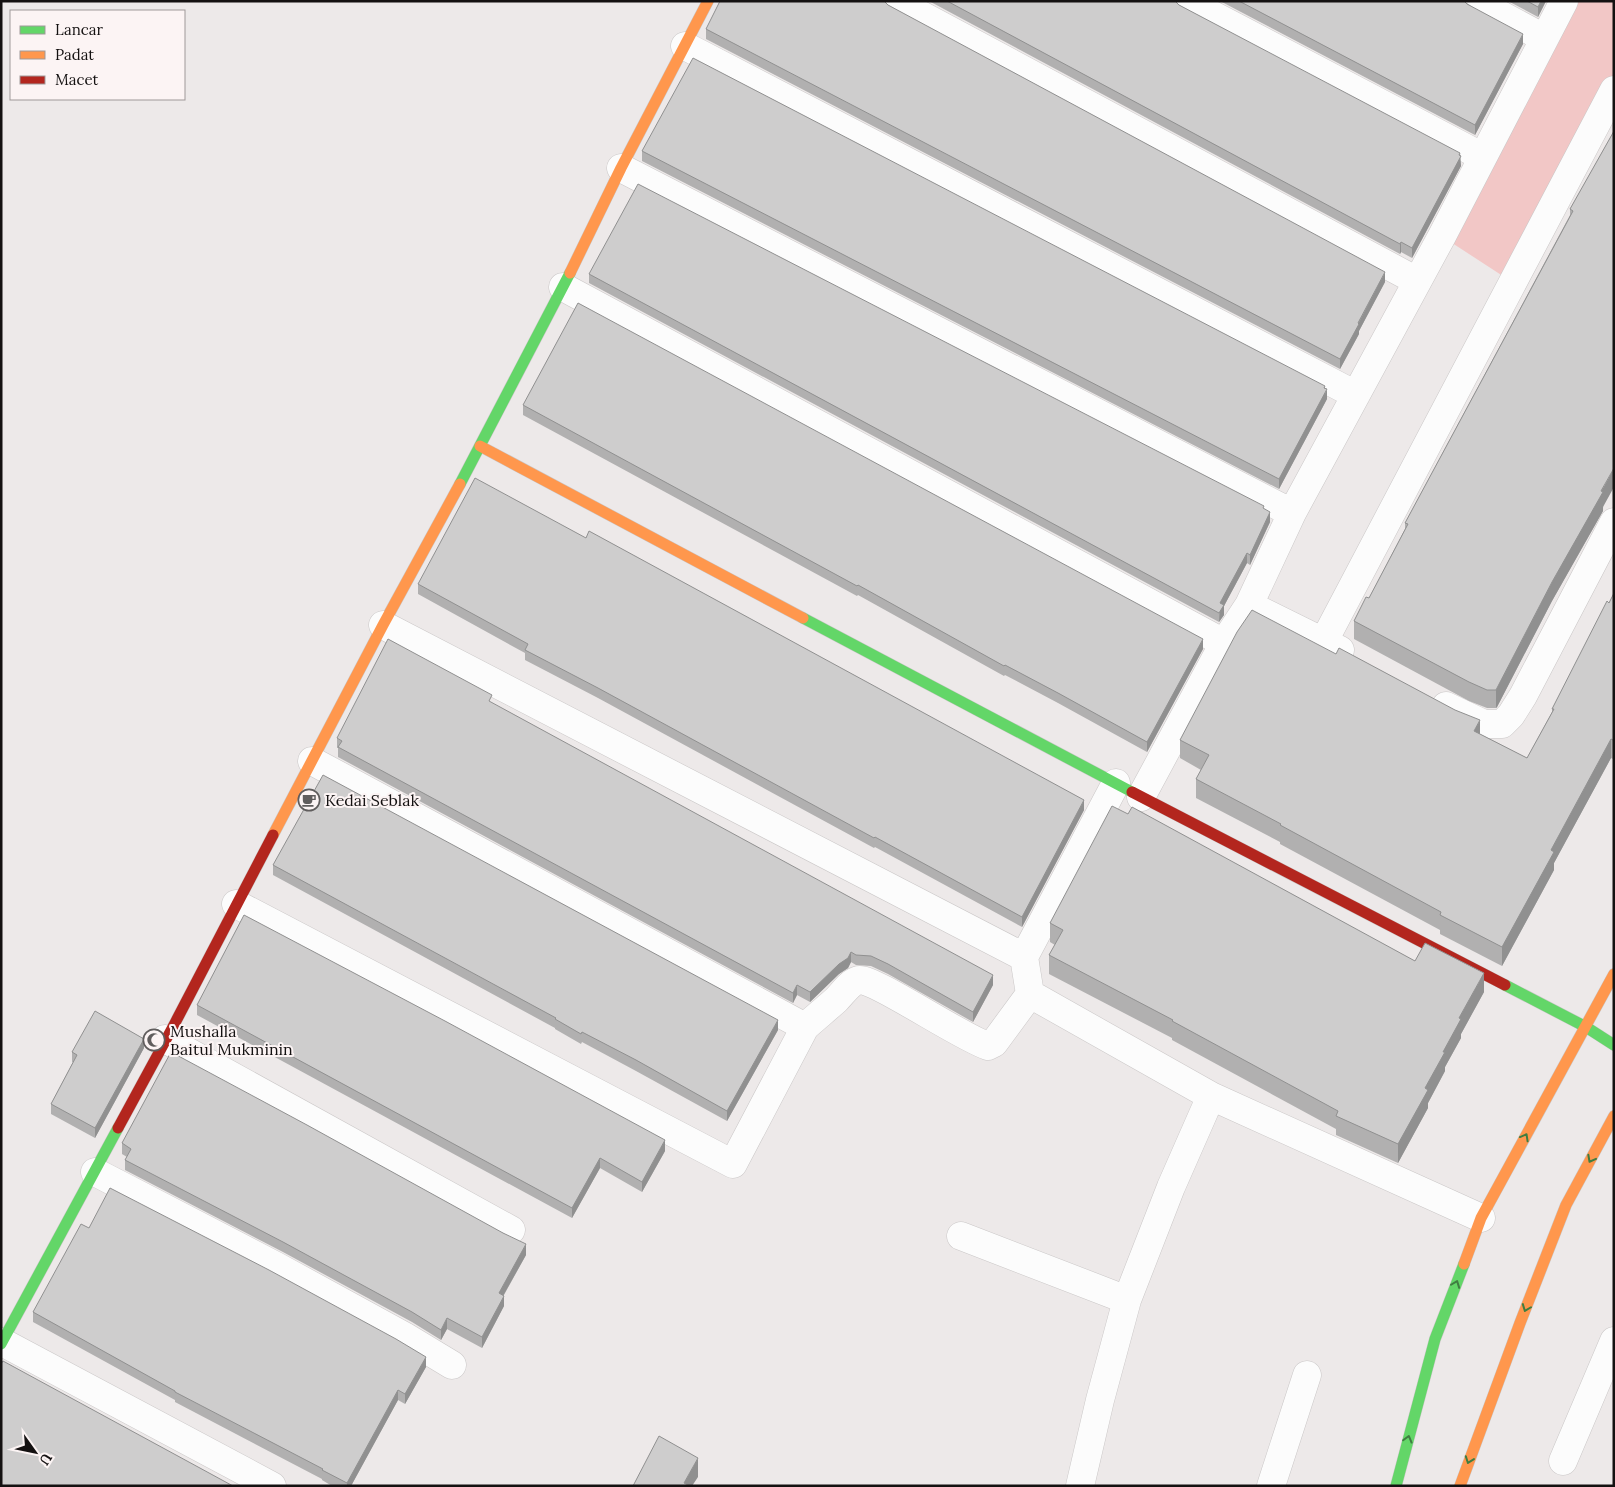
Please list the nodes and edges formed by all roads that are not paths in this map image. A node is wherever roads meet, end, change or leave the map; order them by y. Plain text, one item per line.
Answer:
1 (708, 1) edge
2 (895, 1) edge
3 (1186, 1) edge
4 (1475, 1) edge
5 (1564, 1) edge
6 (1544, 38) junction
7 (685, 46) junction
8 (1614, 90) edge
9 (1483, 157) junction
10 (621, 168) junction
11 (1417, 281) junction
12 (563, 287) junction
13 (1356, 395) junction
14 (480, 446) junction
15 (1292, 513) junction
16 (1614, 522) edge
17 (1249, 605) junction
18 (383, 625) junction
19 (1324, 641) junction
20 (1224, 643) junction
21 (1358, 660) edge
22 (1428, 697) edge
23 (312, 761) junction
24 (1116, 782) junction
25 (1141, 796) junction
26 (236, 904) junction
27 (1024, 957) junction
28 (1614, 974) edge
29 (1030, 994) junction
30 (1586, 1027) junction
31 (805, 1028) junction
32 (165, 1039) junction
33 (1614, 1045) edge
34 (1211, 1096) junction
35 (1614, 1116) edge
36 (95, 1172) junction
37 (1481, 1218) junction
38 (511, 1230) dead end
39 (961, 1236) dead end
40 (1127, 1300) junction
41 (1614, 1341) edge
42 (2, 1343) edge
43 (452, 1365) dead end
44 (1307, 1375) dead end
45 (1563, 1461) dead end
46 (272, 1486) edge
47 (1080, 1486) edge
48 (1271, 1486) edge
49 (1396, 1486) edge
50 (1460, 1486) edge

1 - 7 street
2 - 11 street
3 - 9 street
4 - 6 street
5 - 6 street
6 - 9 street
7 - 10 street
7 - 13 street
8 - 19 street
9 - 11 street
10 - 12 street
10 - 15 street
11 - 13 street
12 - 14 street
12 - 20 street
13 - 15 street
14 - 18 street
14 - 24 street
15 - 17 street
16 - 22 street
17 - 19 street
17 - 20 street
18 - 23 street
18 - 27 street
19 - 21 street
20 - 25 street
23 - 26 street
23 - 31 street
24 - 25 street
24 - 27 street
25 - 30 street
26 - 31 street
26 - 32 street
27 - 29 street
28 - 30 street
29 - 31 street
29 - 34 street
30 - 33 street
37 -> 30 street
32 - 36 street
32 - 38 street
34 - 37 street
34 - 40 street
35 -> 50 street
36 - 42 street
36 - 43 street
49 -> 37 street
39 - 40 street
40 - 47 street
41 - 45 street
42 - 46 street
44 - 48 street

